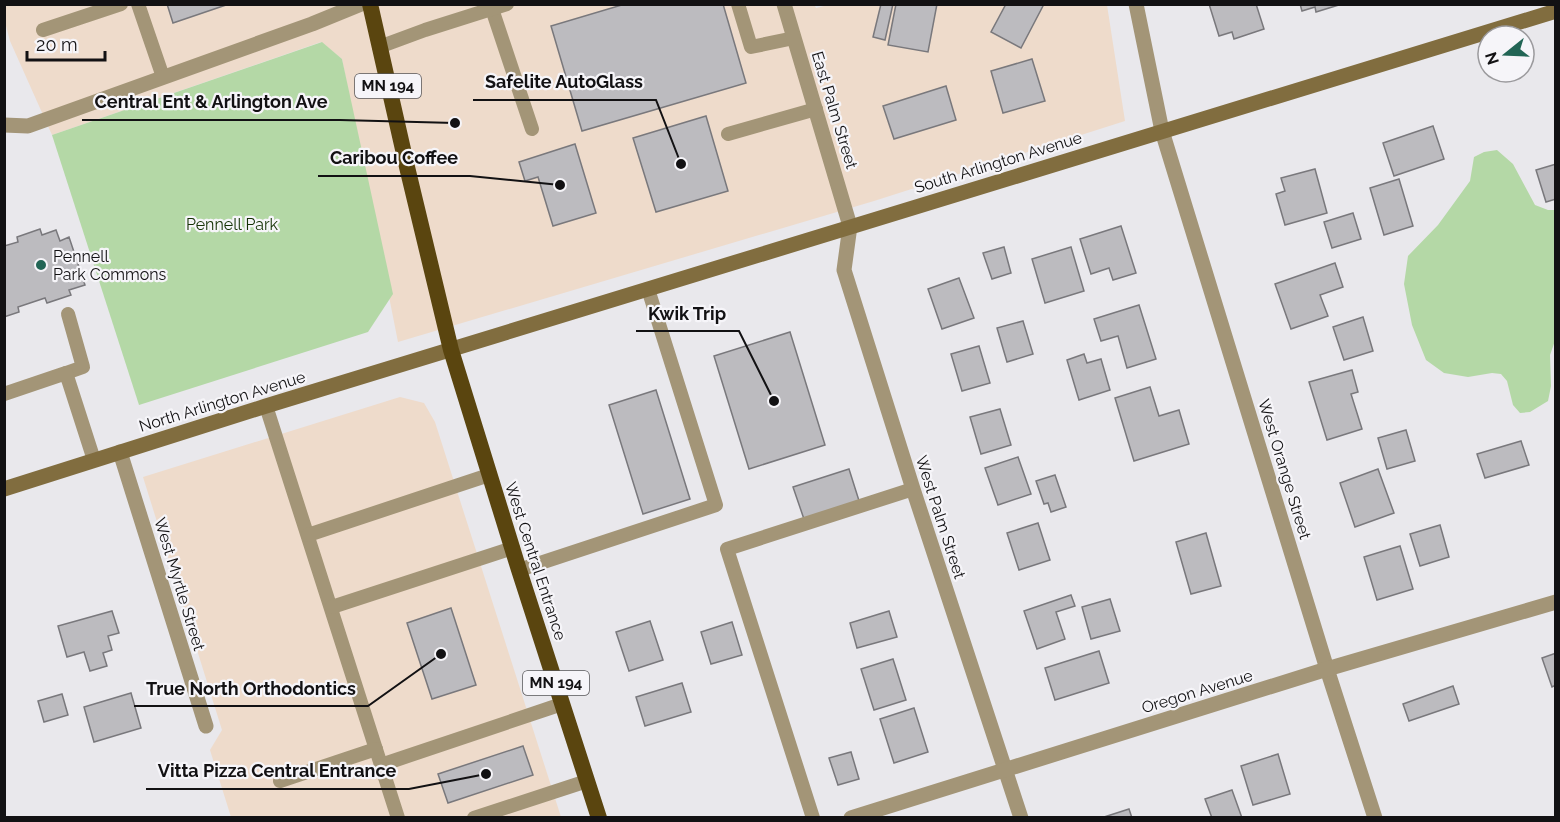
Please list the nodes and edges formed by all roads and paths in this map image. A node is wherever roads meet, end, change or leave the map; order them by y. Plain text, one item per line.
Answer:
1 (122, 4) edge
2 (138, 4) edge
3 (361, 4) edge
4 (370, 4) edge
5 (507, 4) edge
6 (738, 4) edge
7 (784, 4) edge
8 (1136, 4) edge
9 (492, 9) junction
10 (1556, 10) edge
11 (43, 30) dead end
12 (794, 38) junction
13 (379, 47) junction
14 (163, 77) junction
15 (816, 109) junction
16 (4, 125) edge
17 (532, 129) dead end
18 (1162, 131) junction
19 (728, 134) dead end
20 (850, 226) junction
21 (648, 289) junction
22 (68, 314) dead end
23 (451, 350) junction
24 (66, 373) junction
25 (4, 394) edge
26 (266, 406) junction
27 (120, 452) junction
28 (94, 460) junction
29 (489, 475) junction
30 (4, 489) edge
31 (913, 489) junction
32 (308, 535) junction
33 (513, 548) junction
34 (519, 570) junction
35 (1556, 602) edge
36 (332, 608) junction
37 (1327, 669) junction
38 (562, 704) junction
39 (206, 726) dead end
40 (376, 749) junction
41 (381, 765) junction
42 (1006, 770) junction
43 (280, 781) dead end
44 (587, 781) junction
45 (398, 818) edge
46 (474, 818) edge
47 (598, 818) edge
48 (813, 818) edge
49 (851, 818) edge
50 (1021, 818) edge
51 (1375, 818) edge

1 - 11 lane
2 - 14 lane
3 - 14 street
4 - 13 highway, MN 194
5 - 9 lane
6 - 12 lane
7 - 12 street, East Palm Street
8 - 18 street, West Orange Street
9 - 13 lane
9 - 17 lane
10 - 18 main road, South Arlington Avenue
12 - 15 street, East Palm Street
13 - 23 highway, MN 194
14 - 16 street
15 - 19 lane
15 - 20 street, East Palm Street
18 - 20 main road, South Arlington Avenue
18 - 37 street, West Orange Street
20 - 21 main road, South Arlington Avenue
20 - 31 street, West Palm Street
21 - 23 main road, South Arlington Avenue
21 - 34 lane
22 - 24 lane
23 - 26 main road, North Arlington Avenue
23 - 29 highway, West Central Entrance / MN 194
24 - 25 lane
24 - 28 lane
26 - 27 main road, North Arlington Avenue
26 - 32 lane
27 - 28 main road, North Arlington Avenue
27 - 39 street, West Myrtle Street
28 - 30 main road, North Arlington Avenue
29 - 32 lane
29 - 33 highway, West Central Entrance / MN 194
31 - 42 street, West Palm Street
31 - 48 lane
32 - 36 lane
33 - 34 highway, West Central Entrance / MN 194
33 - 36 lane
34 - 38 highway, West Central Entrance / MN 194
35 - 37 street, Oregon Avenue
36 - 40 lane
37 - 42 street, Oregon Avenue
37 - 51 street, West Orange Street
38 - 41 lane
38 - 44 highway, West Central Entrance / MN 194
40 - 41 lane
40 - 43 lane
41 - 45 lane
42 - 49 street, Oregon Avenue
42 - 50 street, West Palm Street
44 - 46 lane
44 - 47 highway, West Central Entrance / MN 194

